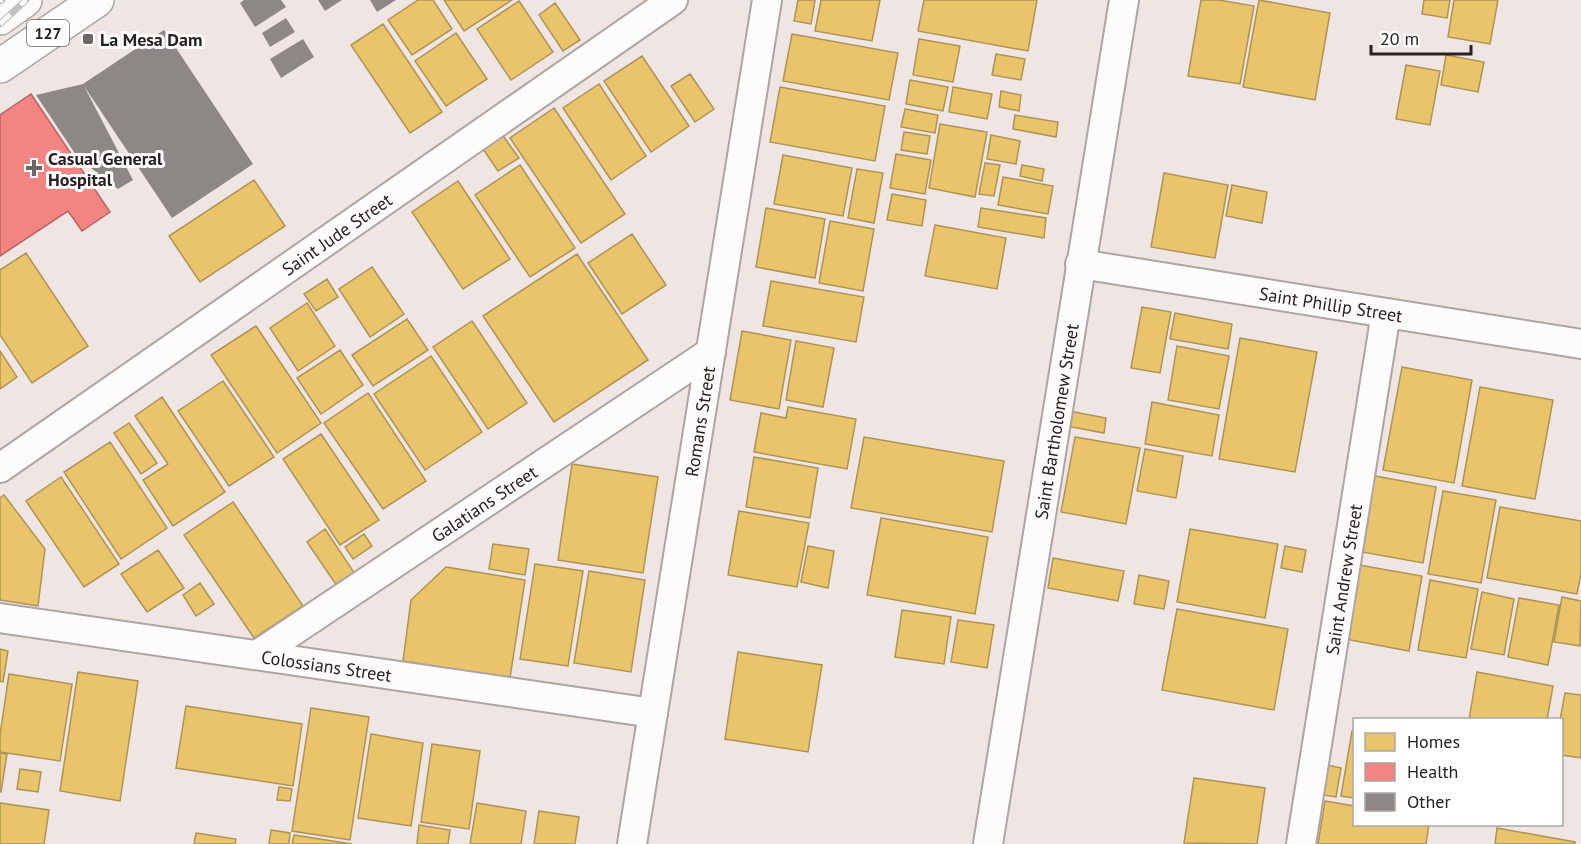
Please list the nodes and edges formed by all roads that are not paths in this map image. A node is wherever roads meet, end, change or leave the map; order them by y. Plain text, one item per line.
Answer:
1 (25, 0) edge
2 (97, 0) edge
3 (673, 0) edge
4 (767, 0) edge
5 (1124, 0) edge
6 (0, 18) edge
7 (0, 66) edge
8 (1080, 264) junction
9 (1386, 313) junction
10 (1581, 344) edge
11 (711, 352) junction
12 (0, 468) edge
13 (0, 618) edge
14 (257, 655) junction
15 (653, 713) junction
16 (632, 844) edge
17 (988, 844) edge
18 (1301, 844) edge

1 - 6 main road, 127
2 - 7 main road, 127
3 - 12 street, Saint Jude Street
4 - 11 street, Romans Street
5 - 8 street, Saint Bartholomew Street
8 - 9 street, Saint Phillip Street
8 - 17 street, Saint Bartholomew Street
9 - 10 street, Saint Phillip Street
9 - 18 street, Saint Andrew Street
11 - 14 street, Galatians Street
11 - 15 street, Romans Street
13 - 14 street, Colossians Street
14 - 15 street, Colossians Street
15 - 16 street, Romans Street

